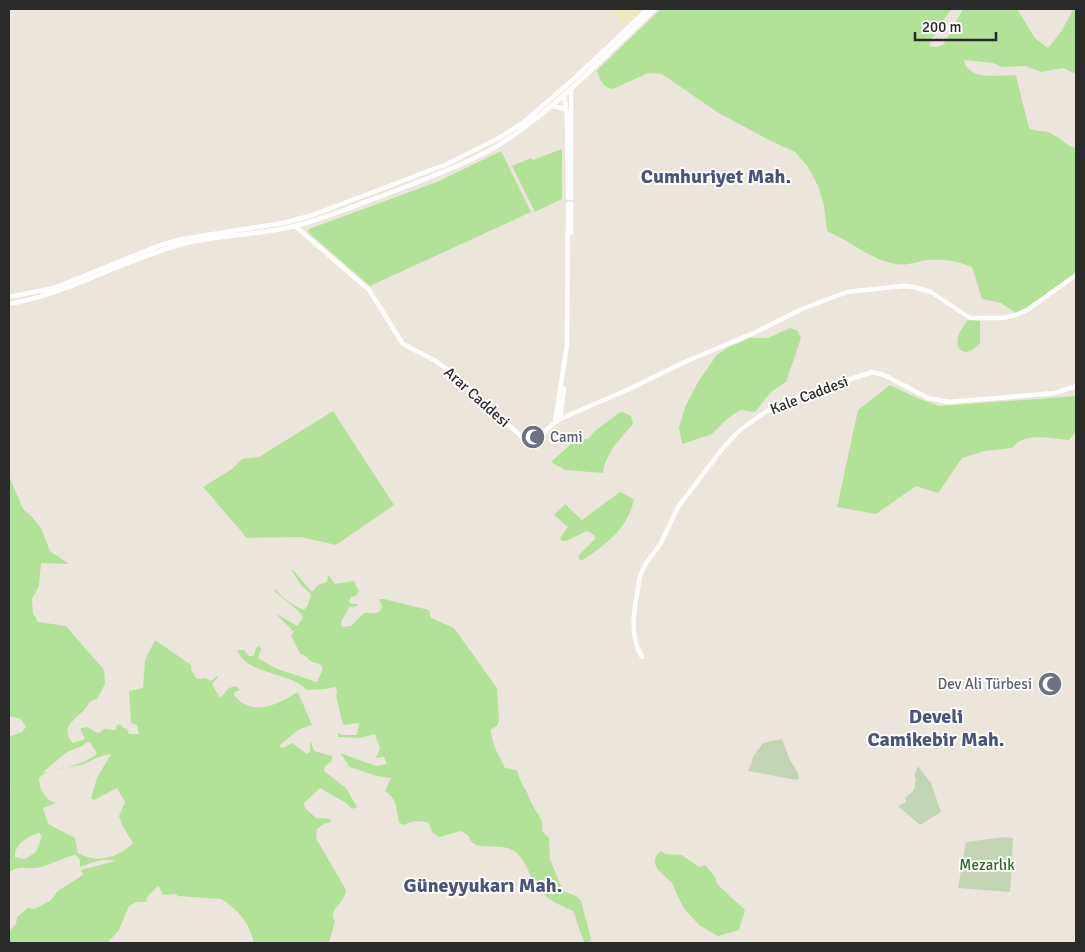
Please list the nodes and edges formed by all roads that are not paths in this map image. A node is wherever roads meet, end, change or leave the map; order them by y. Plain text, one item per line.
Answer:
1 (648, 9) edge
2 (655, 9) edge
3 (567, 85) junction
4 (571, 90) junction
5 (560, 91) junction
6 (565, 96) junction
7 (552, 106) junction
8 (566, 109) junction
9 (570, 198) junction
10 (295, 226) junction
11 (1076, 276) edge
12 (9, 298) edge
13 (9, 304) edge
14 (1076, 386) edge
15 (557, 420) junction
16 (642, 657) dead end

1 - 3 street
2 - 4 street
3 - 4 street
3 - 5 street
4 - 6 street
4 - 9 street
5 - 6 street
5 - 12 street
6 - 7 street
6 - 8 street
7 - 8 street
7 - 10 street
8 - 9 street
9 - 15 street
10 - 13 street
10 - 15 street, Arar Caddesi
11 - 15 street
14 - 16 street, Kale Caddesi

